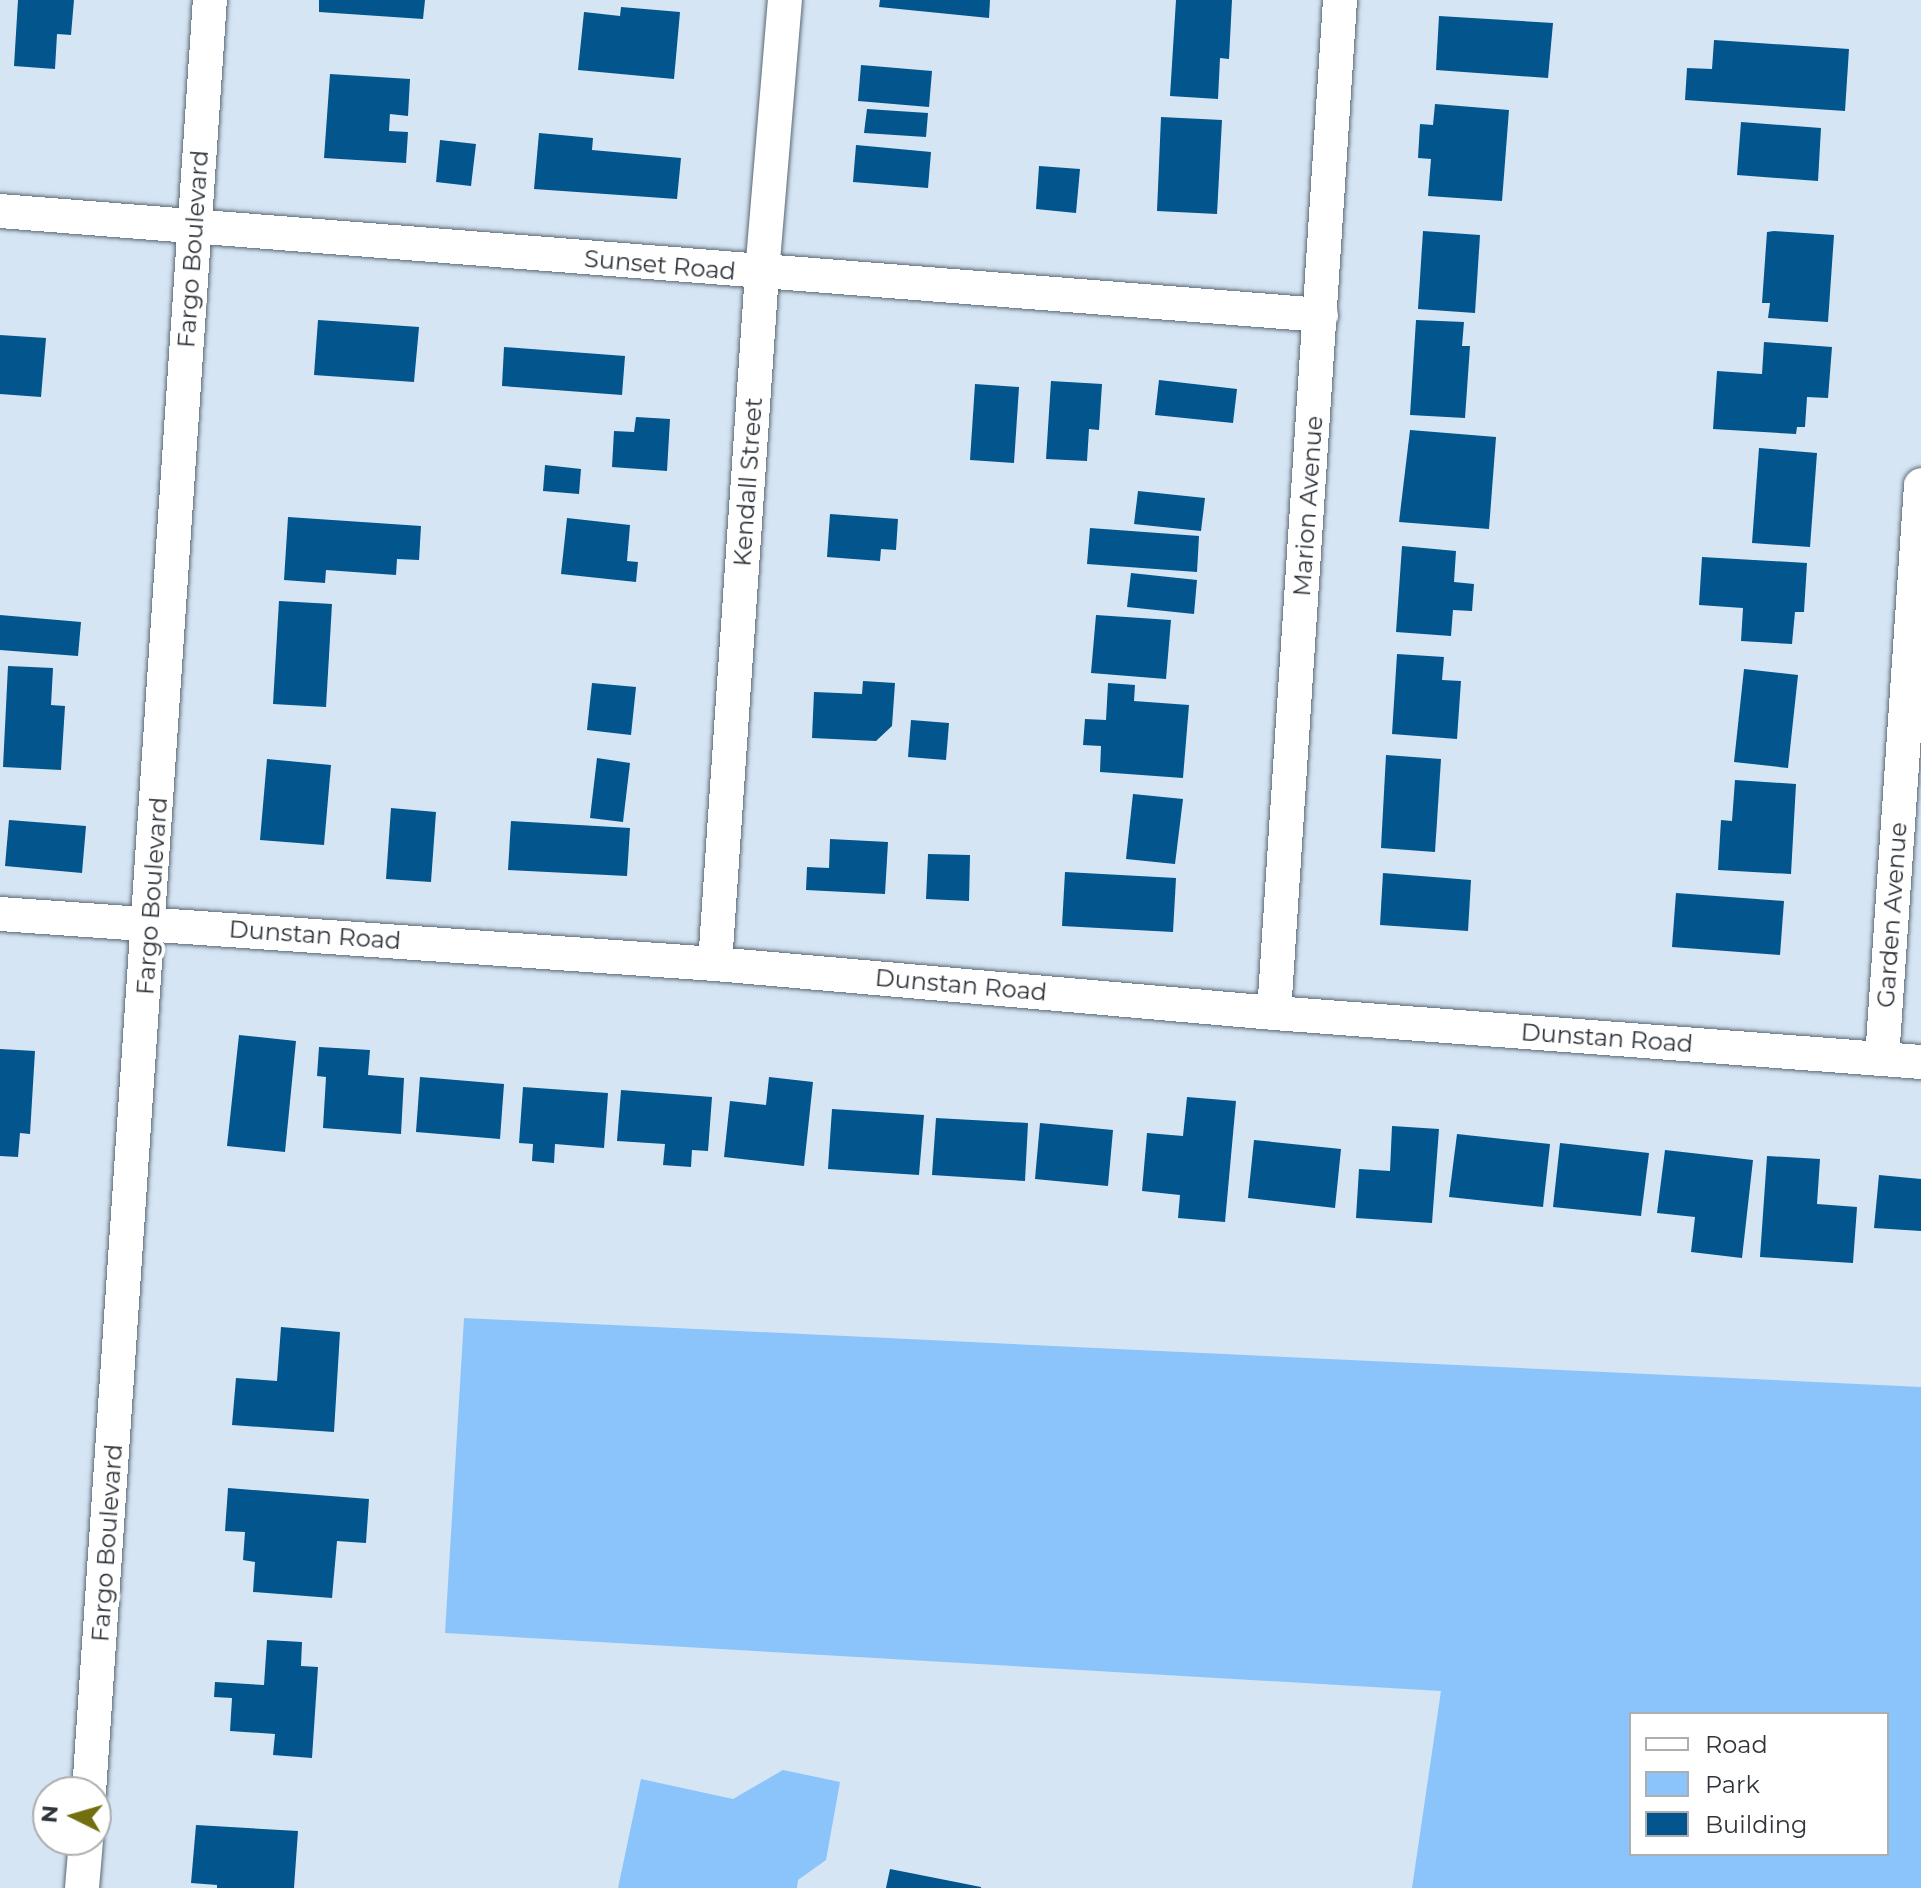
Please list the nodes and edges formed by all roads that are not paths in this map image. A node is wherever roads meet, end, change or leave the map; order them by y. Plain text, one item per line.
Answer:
1 (210, 0) edge
2 (785, 0) edge
3 (1340, 0) edge
4 (0, 211) edge
5 (194, 226) junction
6 (762, 273) junction
7 (1321, 315) junction
8 (1921, 485) edge
9 (0, 914) edge
10 (151, 924) junction
11 (715, 964) junction
12 (1274, 1013) junction
13 (1882, 1059) junction
14 (1921, 1062) edge
15 (90, 1776) edge
16 (85, 1856) edge
17 (82, 1888) edge

1 - 5 street, Fargo Boulevard
2 - 6 street, Kendall Street
3 - 7 street, Marion Avenue
4 - 5 street, Sunset Road
5 - 6 street, Sunset Road
5 - 10 street, Fargo Boulevard
6 - 7 street, Sunset Road
6 - 11 street, Kendall Street
7 - 12 street, Marion Avenue
8 - 13 street, Garden Avenue
9 - 10 street, Dunstan Road
10 - 11 street, Dunstan Road
10 - 15 street, Fargo Boulevard
11 - 12 street, Dunstan Road
12 - 13 street, Dunstan Road
13 - 14 street, Dunstan Road
16 - 17 street

